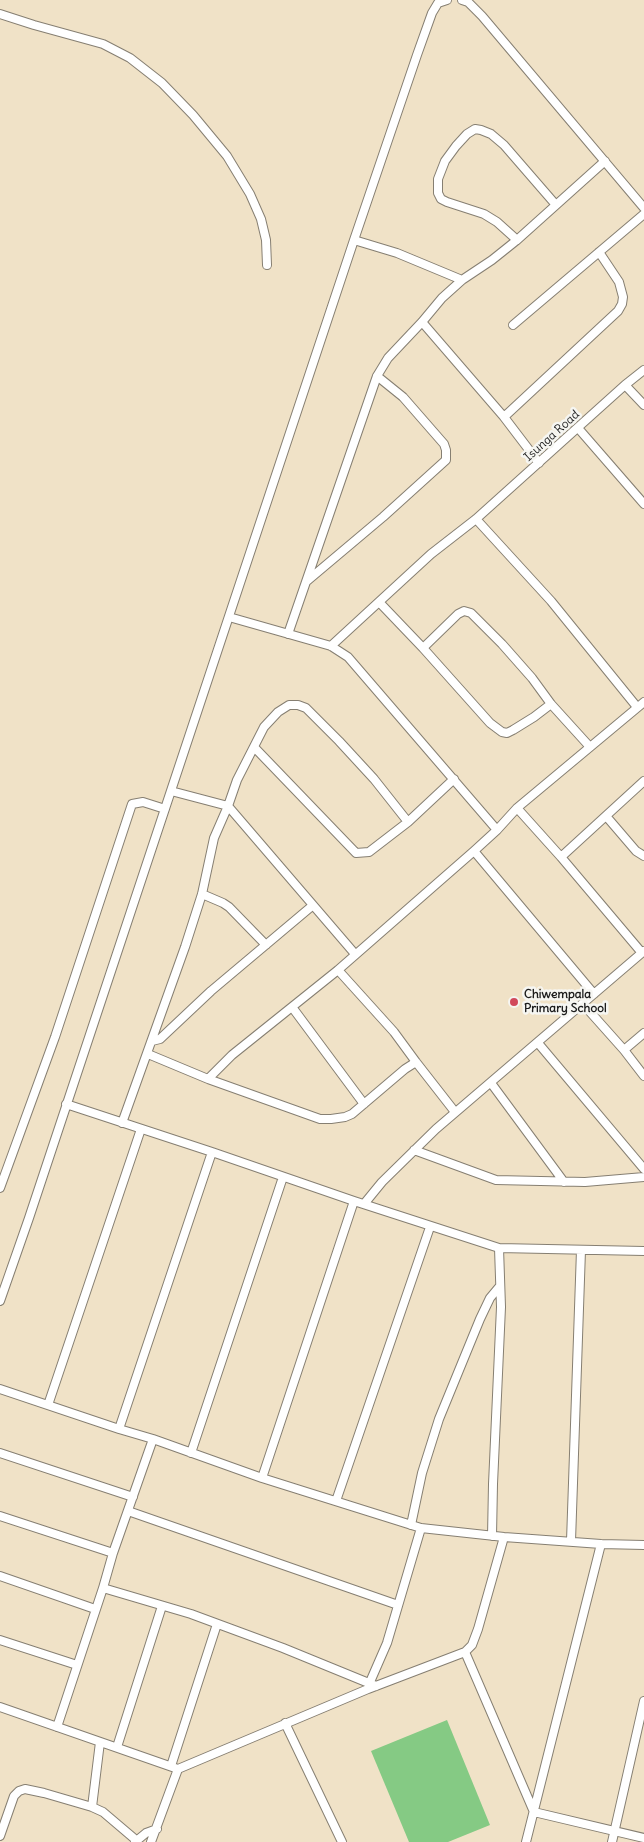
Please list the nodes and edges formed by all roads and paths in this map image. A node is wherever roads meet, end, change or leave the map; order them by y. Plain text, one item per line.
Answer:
1 (447, 0) edge
2 (462, 0) edge
3 (0, 14) edge
4 (605, 161) junction
5 (556, 205) junction
6 (644, 208) edge
7 (644, 214) edge
8 (354, 240) junction
9 (517, 240) junction
10 (599, 252) junction
11 (267, 265) dead end
12 (462, 280) junction
13 (422, 322) junction
14 (513, 325) dead end
15 (644, 370) edge
16 (377, 376) junction
17 (625, 384) junction
18 (644, 404) edge
19 (504, 417) junction
20 (578, 428) junction
21 (539, 463) junction
22 (644, 504) edge
23 (476, 519) junction
24 (307, 581) junction
25 (379, 602) junction
26 (229, 617) junction
27 (288, 634) junction
28 (331, 646) junction
29 (423, 648) junction
30 (644, 702) edge
31 (551, 704) junction
32 (637, 708) junction
33 (590, 747) junction
34 (254, 748) junction
35 (454, 779) junction
36 (644, 782) edge
37 (171, 791) junction
38 (228, 806) junction
39 (165, 808) junction
40 (517, 808) junction
41 (606, 816) junction
42 (408, 822) junction
43 (497, 830) junction
44 (474, 851) junction
45 (644, 856) edge
46 (561, 857) junction
47 (202, 894) junction
48 (312, 906) junction
49 (266, 945) junction
50 (643, 952) edge
51 (355, 954) junction
52 (338, 970) junction
53 (594, 994) junction
54 (583, 1004) junction
55 (292, 1008) junction
56 (644, 1033) edge
57 (152, 1040) junction
58 (538, 1043) junction
59 (624, 1050) junction
60 (148, 1054) junction
61 (416, 1062) junction
62 (644, 1076) edge
63 (208, 1079) junction
64 (491, 1083) junction
65 (66, 1104) junction
66 (364, 1104) junction
67 (456, 1112) junction
68 (122, 1123) junction
69 (141, 1129) junction
70 (414, 1150) junction
71 (212, 1152) junction
72 (644, 1169) edge
73 (283, 1177) junction
74 (644, 1177) edge
75 (564, 1182) junction
76 (0, 1188) edge
77 (354, 1202) junction
78 (364, 1204) junction
79 (430, 1227) junction
80 (499, 1248) junction
81 (580, 1250) junction
82 (644, 1251) edge
83 (500, 1286) junction
84 (0, 1301) edge
85 (0, 1389) edge
86 (48, 1405) junction
87 (119, 1429) junction
88 (153, 1439) junction
89 (0, 1453) edge
90 (191, 1453) junction
91 (262, 1478) junction
92 (133, 1497) junction
93 (336, 1501) junction
94 (128, 1511) junction
95 (0, 1516) edge
96 (411, 1525) junction
97 (421, 1528) junction
98 (492, 1536) junction
99 (504, 1537) junction
100 (571, 1541) junction
101 (600, 1544) junction
102 (644, 1545) edge
103 (113, 1553) junction
104 (0, 1576) edge
105 (103, 1588) junction
106 (398, 1605) junction
107 (162, 1606) junction
108 (95, 1609) junction
109 (217, 1624) junction
110 (0, 1640) edge
111 (465, 1652) junction
112 (77, 1665) junction
113 (373, 1684) junction
114 (644, 1701) edge
115 (0, 1707) edge
116 (285, 1723) junction
117 (57, 1727) junction
118 (100, 1742) junction
119 (117, 1746) junction
120 (175, 1767) junction
121 (92, 1807) junction
122 (534, 1812) junction
123 (334, 1828) junction
124 (157, 1829) junction
125 (614, 1832) junction
126 (0, 1836) edge
127 (644, 1838) edge
128 (136, 1841) edge
129 (151, 1842) edge
130 (335, 1842) edge
131 (342, 1842) edge
132 (526, 1842) edge
133 (612, 1842) edge

1 - 8 street
2 - 4 street
3 - 11 street
4 - 5 street
4 - 6 street
5 - 9 street
5 - 9 street
7 - 10 street
8 - 12 street
8 - 26 street
9 - 12 street
10 - 14 street
10 - 19 street
12 - 13 street
13 - 16 street
13 - 19 street
15 - 17 street, Isunga Road
16 - 24 street
16 - 24 street
17 - 18 street
17 - 20 street, Isunga Road
19 - 21 street
20 - 21 street, Isunga Road
20 - 22 street
21 - 23 street, Isunga Road
23 - 25 street, Isunga Road
23 - 32 street
24 - 27 street
25 - 28 street, Isunga Road
25 - 29 street
26 - 27 street
26 - 37 street
27 - 28 street
28 - 35 street
29 - 31 street
29 - 31 street
30 - 32 street
31 - 33 street
32 - 33 street
33 - 40 street
34 - 38 street
34 - 42 street
34 - 42 street
35 - 42 street
35 - 43 street
36 - 41 street
37 - 38 street
37 - 39 street
38 - 47 street
38 - 48 street
39 - 65 street
39 - 76 street
40 - 43 street
40 - 46 street
41 - 45 street
41 - 46 street
43 - 44 street
44 - 51 street
44 - 53 street
46 - 50 street
47 - 49 street
47 - 57 street
48 - 49 street
48 - 51 street
49 - 57 street
50 - 53 street
51 - 52 street
52 - 55 street
52 - 61 street
53 - 54 street
54 - 58 street
54 - 59 street
55 - 63 street
55 - 66 street
56 - 59 street
57 - 60 street
58 - 64 street
58 - 72 street
59 - 62 street
60 - 63 street
60 - 68 street
61 - 66 street
61 - 67 street
63 - 66 street
64 - 67 street
64 - 75 street
65 - 68 street
65 - 84 street
67 - 70 street
68 - 69 street
69 - 71 street
69 - 86 street
70 - 75 street
70 - 78 street
71 - 73 street
71 - 87 street
73 - 77 street
73 - 90 street
74 - 75 street
77 - 78 street
77 - 91 street
78 - 79 street
79 - 80 street
79 - 93 street
80 - 81 street
80 - 83 street
81 - 82 street
81 - 100 street
83 - 96 street
83 - 98 street
85 - 86 street
86 - 87 street
87 - 88 street
88 - 90 street
88 - 92 street
89 - 92 street
90 - 91 street
91 - 93 street
92 - 94 street
93 - 96 street
94 - 103 street
94 - 106 street
95 - 103 street
96 - 97 street
97 - 98 street
97 - 106 street
98 - 99 street
99 - 100 street
99 - 111 street
100 - 101 street
101 - 102 street
101 - 122 street
103 - 105 street
104 - 108 street
105 - 107 street
105 - 108 street
106 - 113 street
107 - 109 street
107 - 119 street
108 - 112 street
109 - 113 street
109 - 120 street
110 - 112 street
111 - 113 street
111 - 122 street
112 - 117 street
113 - 116 street
114 - 125 street
115 - 117 street
116 - 120 street
116 - 123 street
117 - 118 street
118 - 119 street
118 - 121 street
119 - 120 street
120 - 124 street
121 - 126 street
121 - 128 street
122 - 125 street
122 - 132 street
123 - 130 street
123 - 131 street
124 - 128 street
124 - 129 street
125 - 127 street
125 - 133 street

